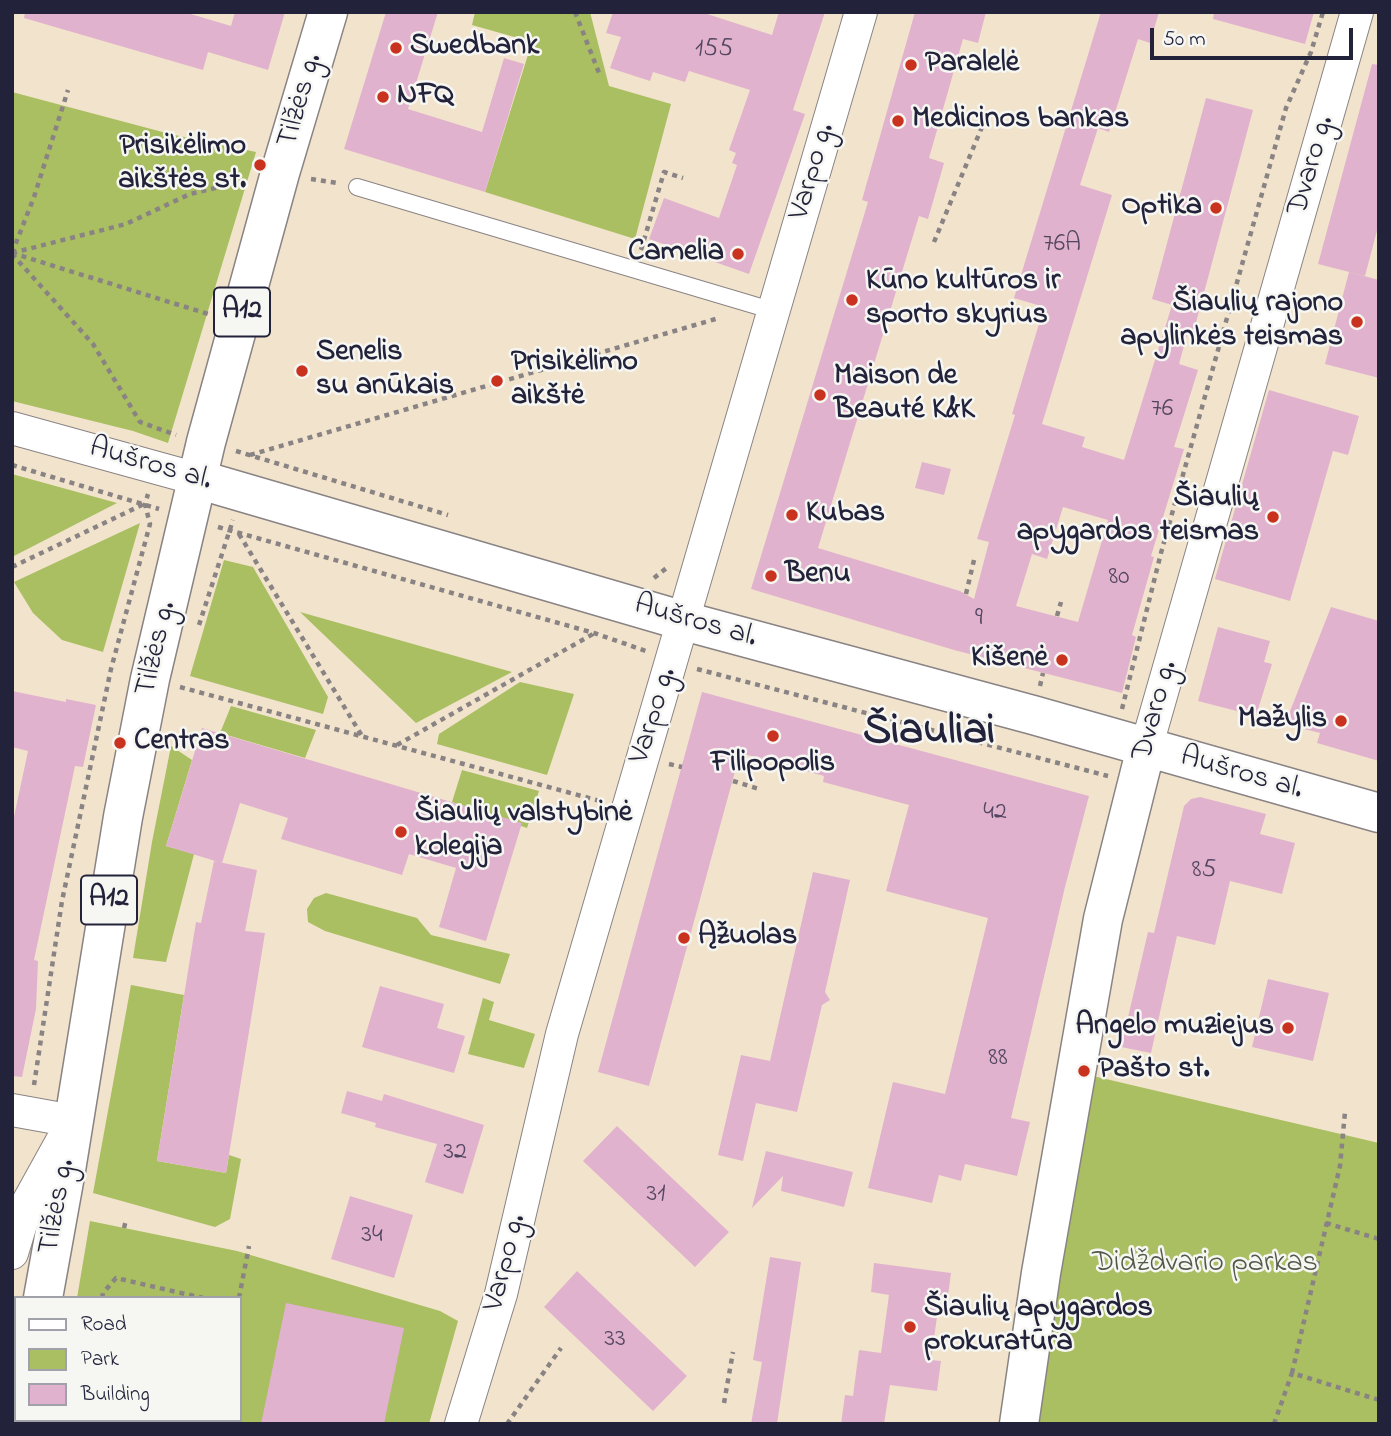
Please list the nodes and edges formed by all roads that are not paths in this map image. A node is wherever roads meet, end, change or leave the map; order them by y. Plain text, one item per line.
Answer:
1 (328, 12) edge
2 (861, 12) edge
3 (1357, 12) edge
4 (357, 187) road end
5 (767, 309) junction
6 (12, 428) edge
7 (197, 479) junction
8 (684, 621) junction
9 (1130, 743) junction
10 (1379, 813) edge
11 (21, 1112) edge
12 (73, 1121) junction
13 (12, 1253) edge
14 (43, 1296) edge
15 (461, 1424) edge
16 (1019, 1424) edge

1 - 7 main road, Tilžės g. / A12
2 - 5 street, Varpo g.
3 - 9 street, Dvaro g.
4 - 5 lane
5 - 8 street, Varpo g.
6 - 7 street, Aušros al.
7 - 8 main road, Aušros al.
7 - 12 main road, Tilžės g. / A12
8 - 9 main road, Aušros al.
8 - 15 street, Varpo g.
9 - 10 main road, Aušros al.
9 - 16 main road, Dvaro g.
11 - 12 street
12 - 13 street
12 - 14 main road, Tilžės g. / A12

